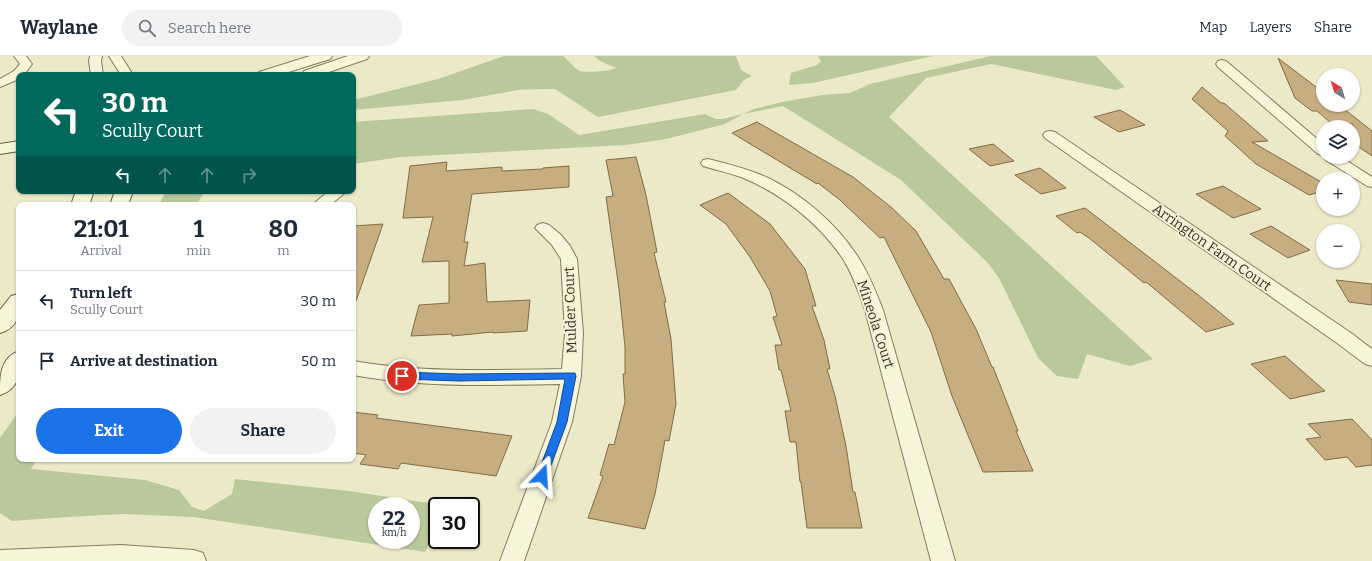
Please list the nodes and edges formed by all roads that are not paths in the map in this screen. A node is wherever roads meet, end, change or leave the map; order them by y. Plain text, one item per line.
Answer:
1 (20, 56) edge
2 (96, 56) edge
3 (115, 56) edge
4 (325, 56) edge
5 (362, 56) edge
6 (1222, 64) dead end
7 (20, 72) edge
8 (97, 72) edge
9 (125, 72) edge
10 (274, 72) edge
11 (315, 72) edge
12 (16, 75) edge
13 (0, 83) edge
14 (16, 132) edge
15 (0, 134) edge
16 (1050, 135) dead end
17 (1316, 145) edge
18 (16, 146) edge
19 (0, 149) edge
20 (708, 163) dead end
21 (1342, 164) edge
22 (1372, 183) edge
23 (335, 194) edge
24 (324, 202) edge
25 (543, 228) dead end
26 (16, 305) edge
27 (0, 325) edge
28 (1372, 360) edge
29 (16, 364) edge
30 (356, 369) edge
31 (571, 376) junction
32 (0, 386) edge
33 (0, 561) edge
34 (194, 561) edge
35 (512, 561) edge
36 (943, 561) edge

1 - 7 street
2 - 8 street
3 - 9 street
4 - 10 main road
5 - 11 main road
6 - 17 street
12 - 13 street
14 - 15 main road
16 - 28 street, Arrington Farm Court
18 - 19 main road
20 - 36 street, Mineola Court
21 - 22 street
23 - 24 street
25 - 31 street, Mulder Court
26 - 27 main road
29 - 32 main road
30 - 31 street
31 - 35 street, Mulder Court
33 - 34 street

